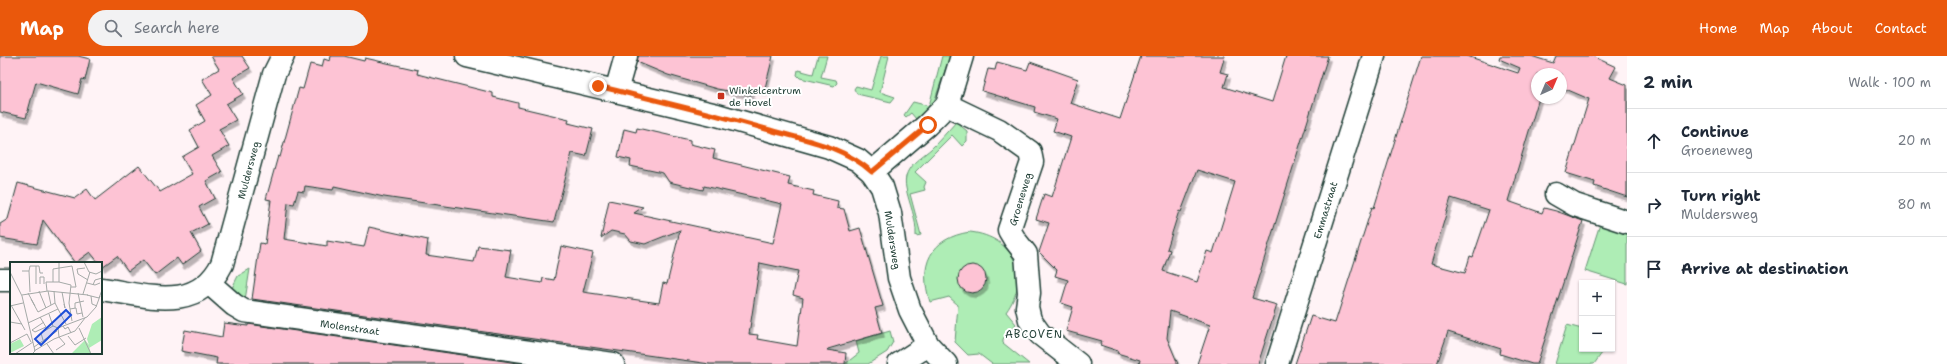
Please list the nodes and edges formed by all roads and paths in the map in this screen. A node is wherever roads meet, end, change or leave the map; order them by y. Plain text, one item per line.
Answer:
1 (283, 56) edge
2 (468, 56) edge
3 (626, 56) edge
4 (962, 56) edge
5 (1374, 56) edge
6 (616, 91) junction
7 (947, 105) junction
8 (872, 172) junction
9 (1556, 194) dead end
10 (1627, 222) edge
11 (209, 283) junction
12 (102, 289) edge
13 (928, 345) junction
14 (613, 364) edge
15 (899, 364) edge
16 (946, 364) edge
17 (1078, 364) edge
18 (1277, 364) edge

1 - 11 street, Muldersweg
2 - 6 street, Muldersweg
3 - 6 street
4 - 7 street
5 - 18 street, Emmastraat
6 - 8 street, Muldersweg
7 - 8 street
7 - 17 street, Groeneweg
8 - 13 street, Muldersweg
9 - 10 street
11 - 12 street
11 - 14 street, Molenstraat
13 - 15 street
13 - 16 street

